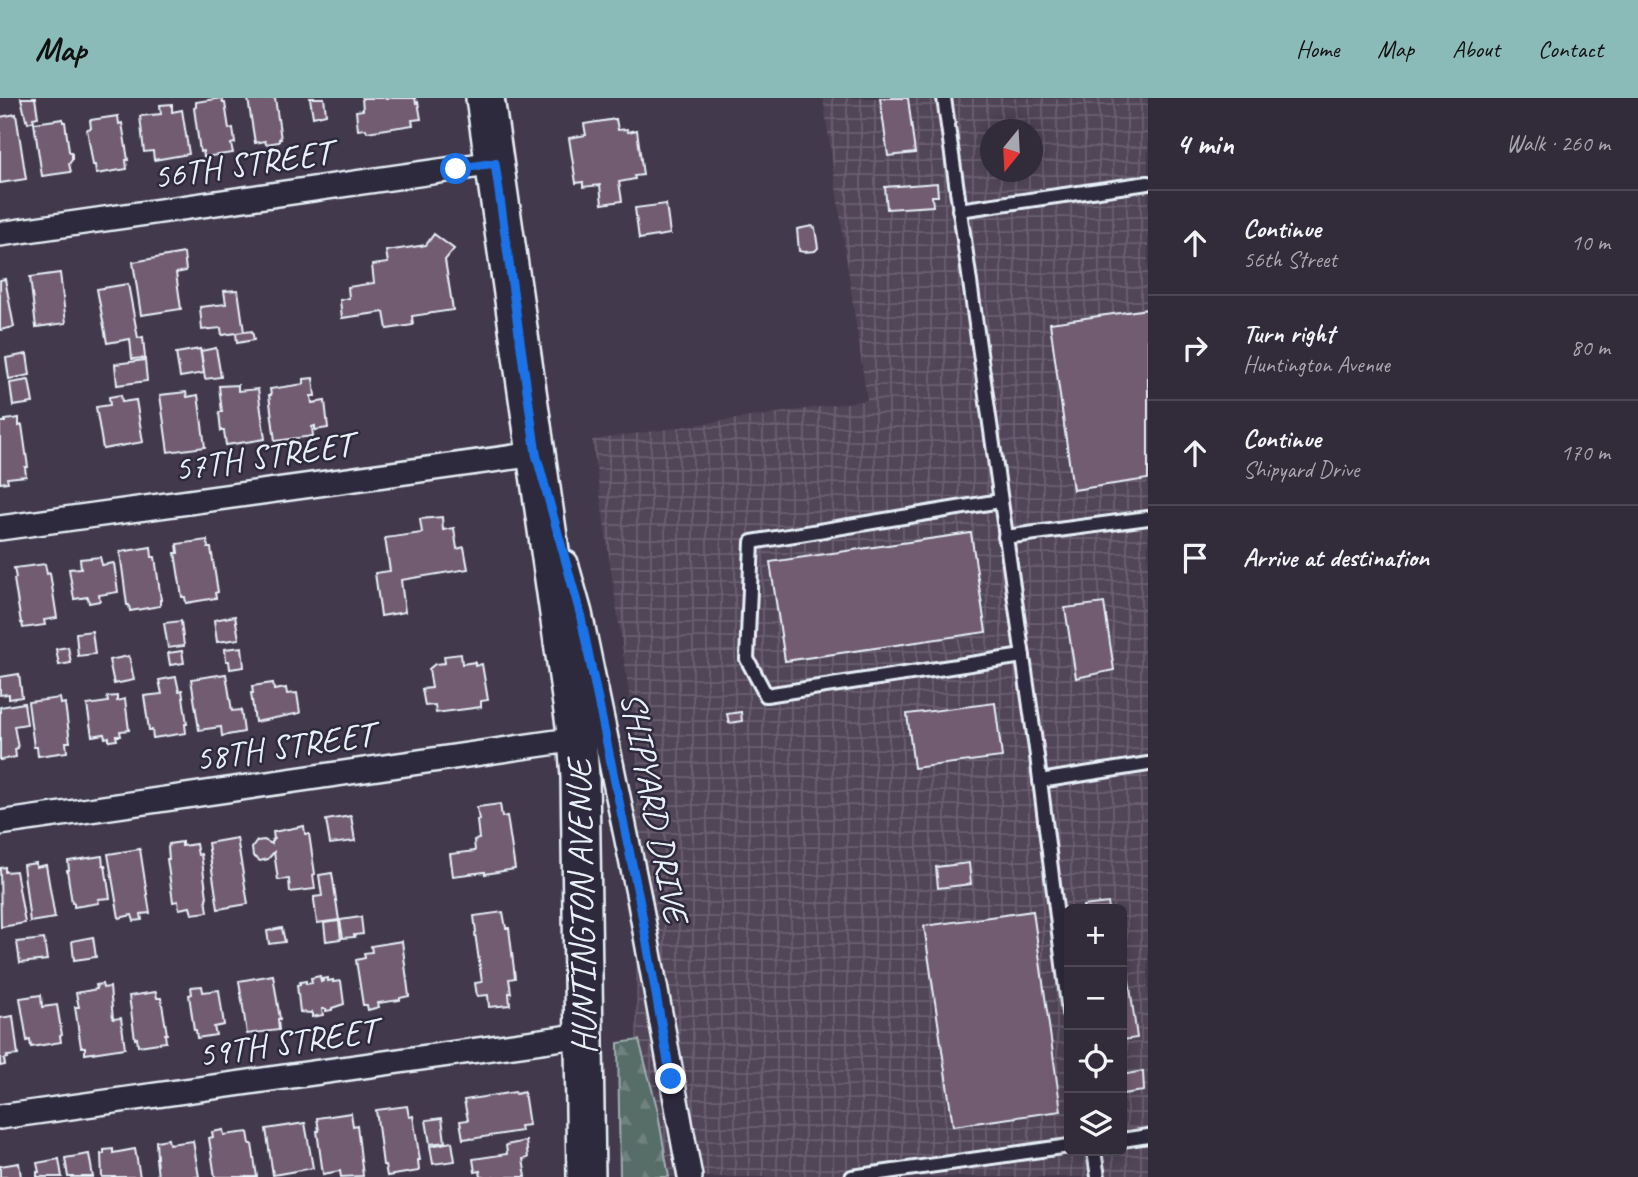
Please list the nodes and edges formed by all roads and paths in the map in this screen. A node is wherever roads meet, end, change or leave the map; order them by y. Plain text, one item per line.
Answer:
1 (485, 98) edge
2 (944, 98) edge
3 (495, 163) junction
4 (1148, 183) edge
5 (959, 210) junction
6 (0, 234) edge
7 (536, 454) junction
8 (1000, 501) junction
9 (1148, 518) edge
10 (0, 528) edge
11 (1005, 537) junction
12 (1023, 656) junction
13 (577, 739) junction
14 (1148, 764) edge
15 (1040, 780) junction
16 (0, 823) edge
17 (1064, 973) edge
18 (584, 1035) junction
19 (0, 1117) edge
20 (1148, 1136) edge
21 (1127, 1139) edge
22 (1064, 1147) edge
23 (1095, 1156) edge
24 (586, 1177) edge
25 (690, 1177) edge
26 (852, 1177) edge
27 (1098, 1177) edge

1 - 3 main road, HUNTINGTON AVENUE
2 - 5 lane
3 - 6 street, 56TH STREET
3 - 7 main road, HUNTINGTON AVENUE
4 - 5 lane
5 - 8 lane
7 - 10 street, 57TH STREET
7 - 13 main road, HUNTINGTON AVENUE
7 - 25 street, SHIPYARD DRIVE
8 - 11 lane
8 - 12 lane
9 - 11 lane
11 - 12 lane
12 - 15 lane
13 - 16 street, 58TH STREET
13 - 18 main road, HUNTINGTON AVENUE
14 - 15 lane
15 - 17 lane
18 - 19 street, 59TH STREET
18 - 24 main road, HUNTINGTON AVENUE
20 - 21 lane
22 - 26 lane
23 - 27 lane

